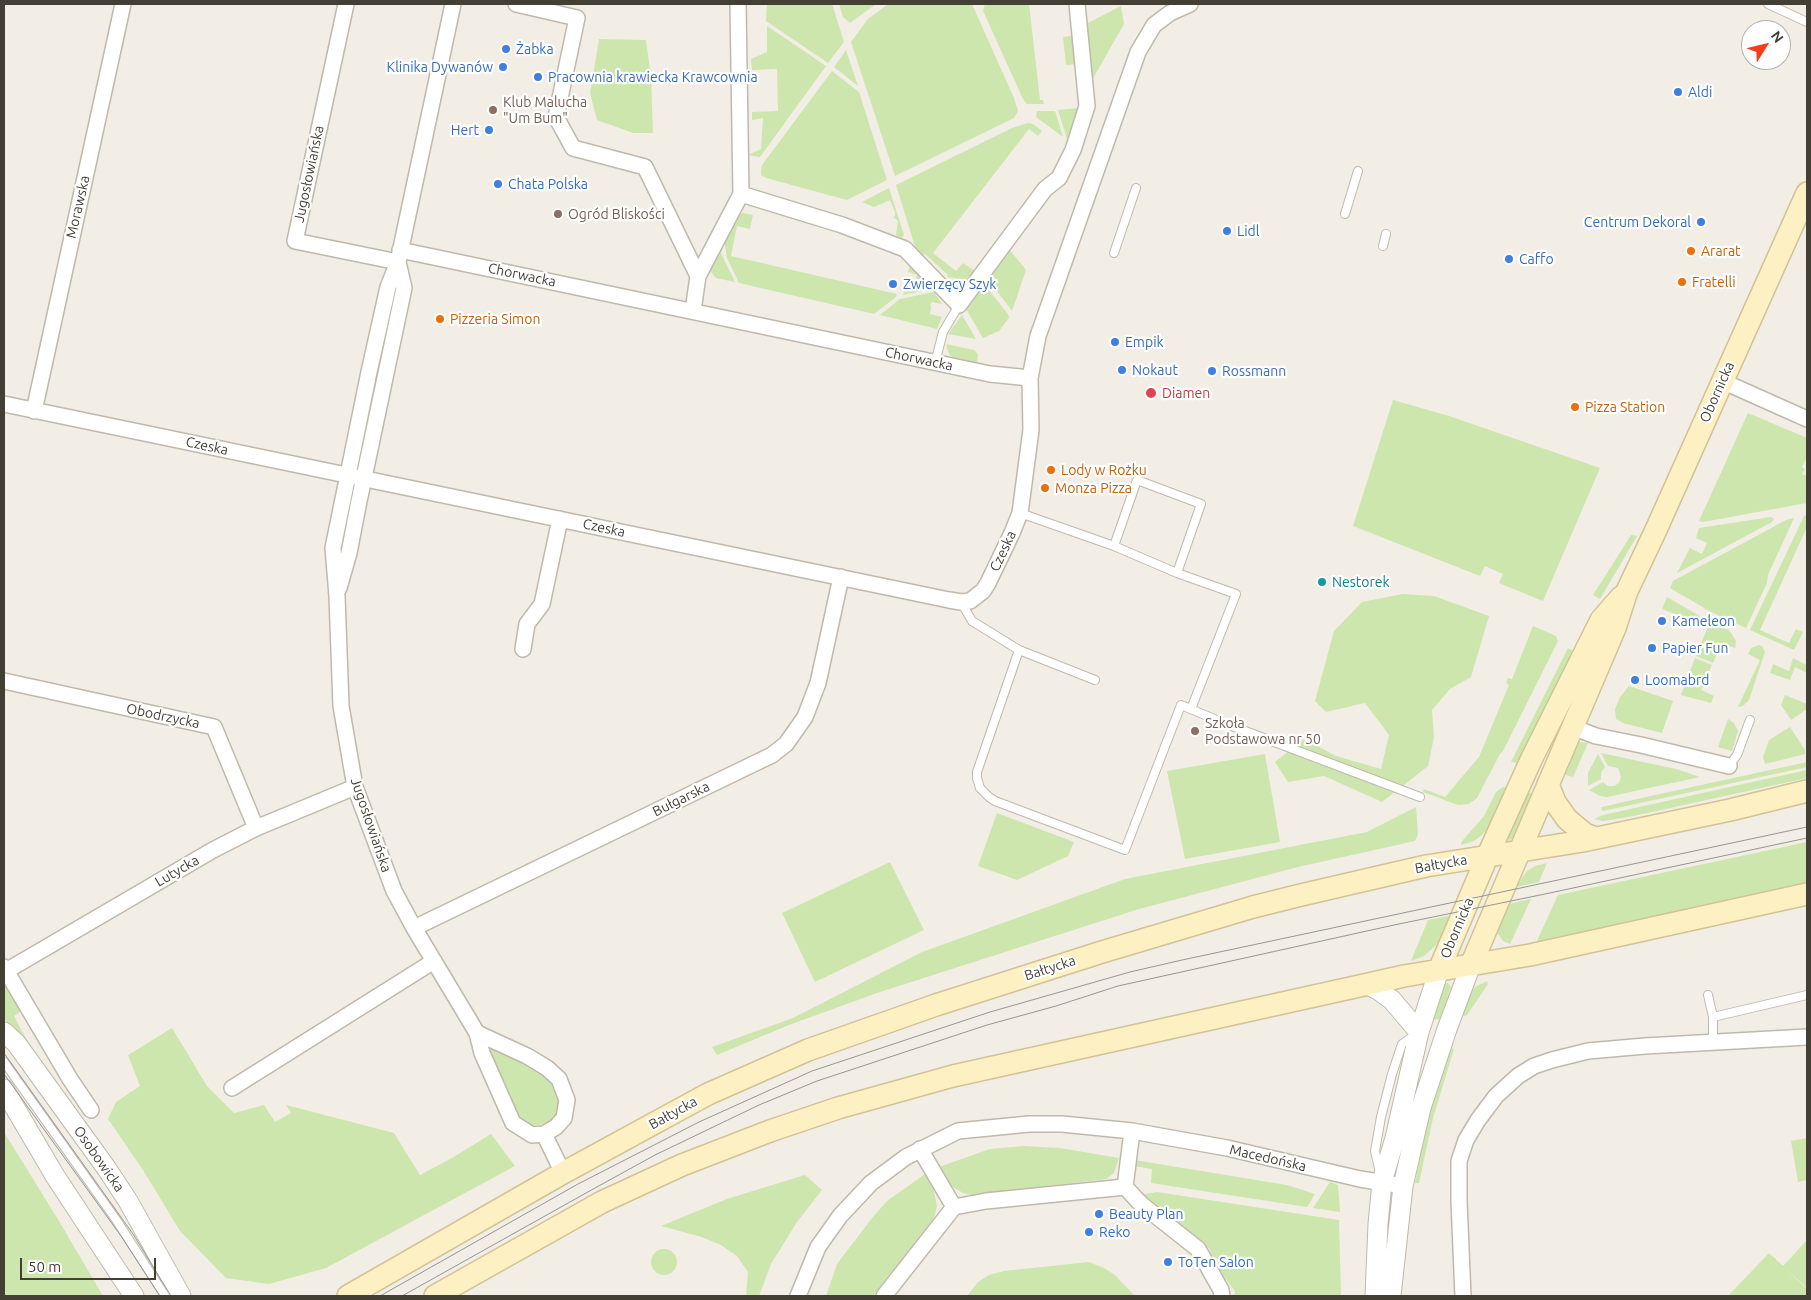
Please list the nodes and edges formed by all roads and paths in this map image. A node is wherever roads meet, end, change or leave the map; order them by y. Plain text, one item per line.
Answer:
1 (123, 4) edge
2 (346, 4) edge
3 (453, 4) edge
4 (516, 4) edge
5 (738, 4) edge
6 (1077, 4) edge
7 (1190, 4) edge
8 (1768, 4) edge
9 (1807, 22) edge
10 (1358, 171) dead end
11 (1136, 188) dead end
12 (1807, 193) edge
13 (741, 194) junction
14 (1345, 214) dead end
15 (1386, 234) dead end
16 (1383, 246) dead end
17 (1114, 253) dead end
18 (399, 256) junction
19 (698, 276) junction
20 (959, 304) junction
21 (693, 311) junction
22 (935, 363) junction
23 (369, 372) junction
24 (386, 376) junction
25 (1030, 378) junction
26 (1722, 381) junction
27 (4, 404) edge
28 (34, 411) junction
29 (1807, 419) edge
30 (347, 476) junction
31 (363, 480) junction
32 (1020, 513) junction
33 (560, 519) junction
34 (1114, 546) junction
35 (1177, 572) junction
36 (841, 577) junction
37 (1627, 591) junction
38 (337, 596) junction
39 (961, 602) junction
40 (523, 649) dead end
41 (1019, 650) junction
42 (1095, 680) dead end
43 (4, 681) edge
44 (1191, 709) junction
45 (1750, 720) dead end
46 (1572, 727) junction
47 (1729, 766) joint
48 (1548, 784) junction
49 (355, 787) junction
50 (1807, 791) edge
51 (1420, 797) dead end
52 (256, 828) junction
53 (1596, 838) junction
54 (1518, 852) junction
55 (1487, 857) junction
56 (1807, 894) edge
57 (414, 928) junction
58 (434, 961) junction
59 (1471, 965) junction
60 (5, 969) edge
61 (1439, 970) junction
62 (1366, 984) junction
63 (1708, 995) dead end
64 (1807, 995) edge
65 (1713, 1017) junction
66 (4, 1032) edge
67 (1419, 1032) junction
68 (477, 1033) junction
69 (1807, 1037) edge
70 (1713, 1042) junction
71 (4, 1062) edge
72 (232, 1088) dead end
73 (4, 1089) edge
74 (91, 1110) dead end
75 (1132, 1131) junction
76 (544, 1134) junction
77 (920, 1149) junction
78 (564, 1173) junction
79 (1382, 1182) junction
80 (1404, 1186) junction
81 (1125, 1187) junction
82 (954, 1207) junction
83 (134, 1296) edge
84 (165, 1296) edge
85 (181, 1296) edge
86 (348, 1296) edge
87 (435, 1296) edge
88 (798, 1296) edge
89 (884, 1296) edge
90 (1222, 1296) edge
91 (1375, 1296) edge
92 (1391, 1296) edge
93 (1463, 1296) edge

1 - 28 street, Morawska
2 - 18 street, Jugosłowiańska
3 - 18 street, Jugosłowiańska
4 - 19 street
5 - 13 street
6 - 20 street
7 - 25 street
8 - 9 lane
10 - 14 lane
11 - 17 lane
12 - 26 main road, Obornicka
13 - 19 street
13 - 20 street
15 - 16 lane
18 - 21 street, Chorwacka
18 - 23 street, Jugosłowiańska
18 - 24 street, Jugosłowiańska
19 - 21 street
20 - 22 lane
21 - 22 street, Chorwacka
22 - 25 street, Chorwacka
23 - 24 street
23 - 30 street, Jugosłowiańska
24 - 31 street, Jugosłowiańska
25 - 32 street, Czeska
26 - 29 street
26 - 37 main road, Obornicka
27 - 28 street, Czeska
28 - 30 street, Czeska
30 - 31 street, Czeska
30 - 38 street, Jugosłowiańska
31 - 33 street, Czeska
31 - 38 street, Jugosłowiańska
32 - 34 lane
32 - 39 street, Czeska
33 - 36 street, Czeska
33 - 40 street
34 - 35 lane
34 - 35 lane
35 - 44 lane
36 - 39 street, Czeska
36 - 57 street, Bułgarska
37 - 46 main road, Obornicka
37 - 55 main road, Obornicka
38 - 49 street, Jugosłowiańska
39 - 41 lane
41 - 42 lane
41 - 44 lane
43 - 52 street, Obodrzycka
44 - 51 lane
45 - 47 lane
46 - 47 street
46 - 48 main road, Obornicka
48 - 53 main road
48 - 54 main road, Obornicka
49 - 52 street, Lutycka
49 - 57 street, Jugosłowiańska
50 - 53 main road, Bałtycka
52 - 60 street, Lutycka
53 - 54 main road, Bałtycka
54 - 55 main road, Bałtycka
54 - 59 main road, Obornicka
55 - 61 main road, Obornicka
55 - 78 main road, Bałtycka
56 - 59 main road
57 - 58 street, Jugosłowiańska
58 - 68 street, Jugosłowiańska
58 - 72 street
59 - 61 main road
59 - 80 street, Obornicka
60 - 74 street
61 - 62 main road
61 - 67 street, Obornicka
62 - 67 street
62 - 87 main road
63 - 65 lane
64 - 65 lane
65 - 70 lane
66 - 85 street, Osobowicka
67 - 79 street, Obornicka
68 - 76 street, Jugosłowiańska
68 - 76 street
69 - 70 street
70 - 93 street
71 - 84 lane
73 - 83 street
75 - 77 street, Macedońska
75 - 79 street, Macedońska
75 - 81 street
76 - 78 street
77 - 82 street
77 - 88 street, Macedońska
78 - 86 main road, Bałtycka
79 - 80 street, Macedońska
79 - 91 street, Obornicka
80 - 92 street, Obornicka
81 - 82 street
81 - 90 street
82 - 89 street

